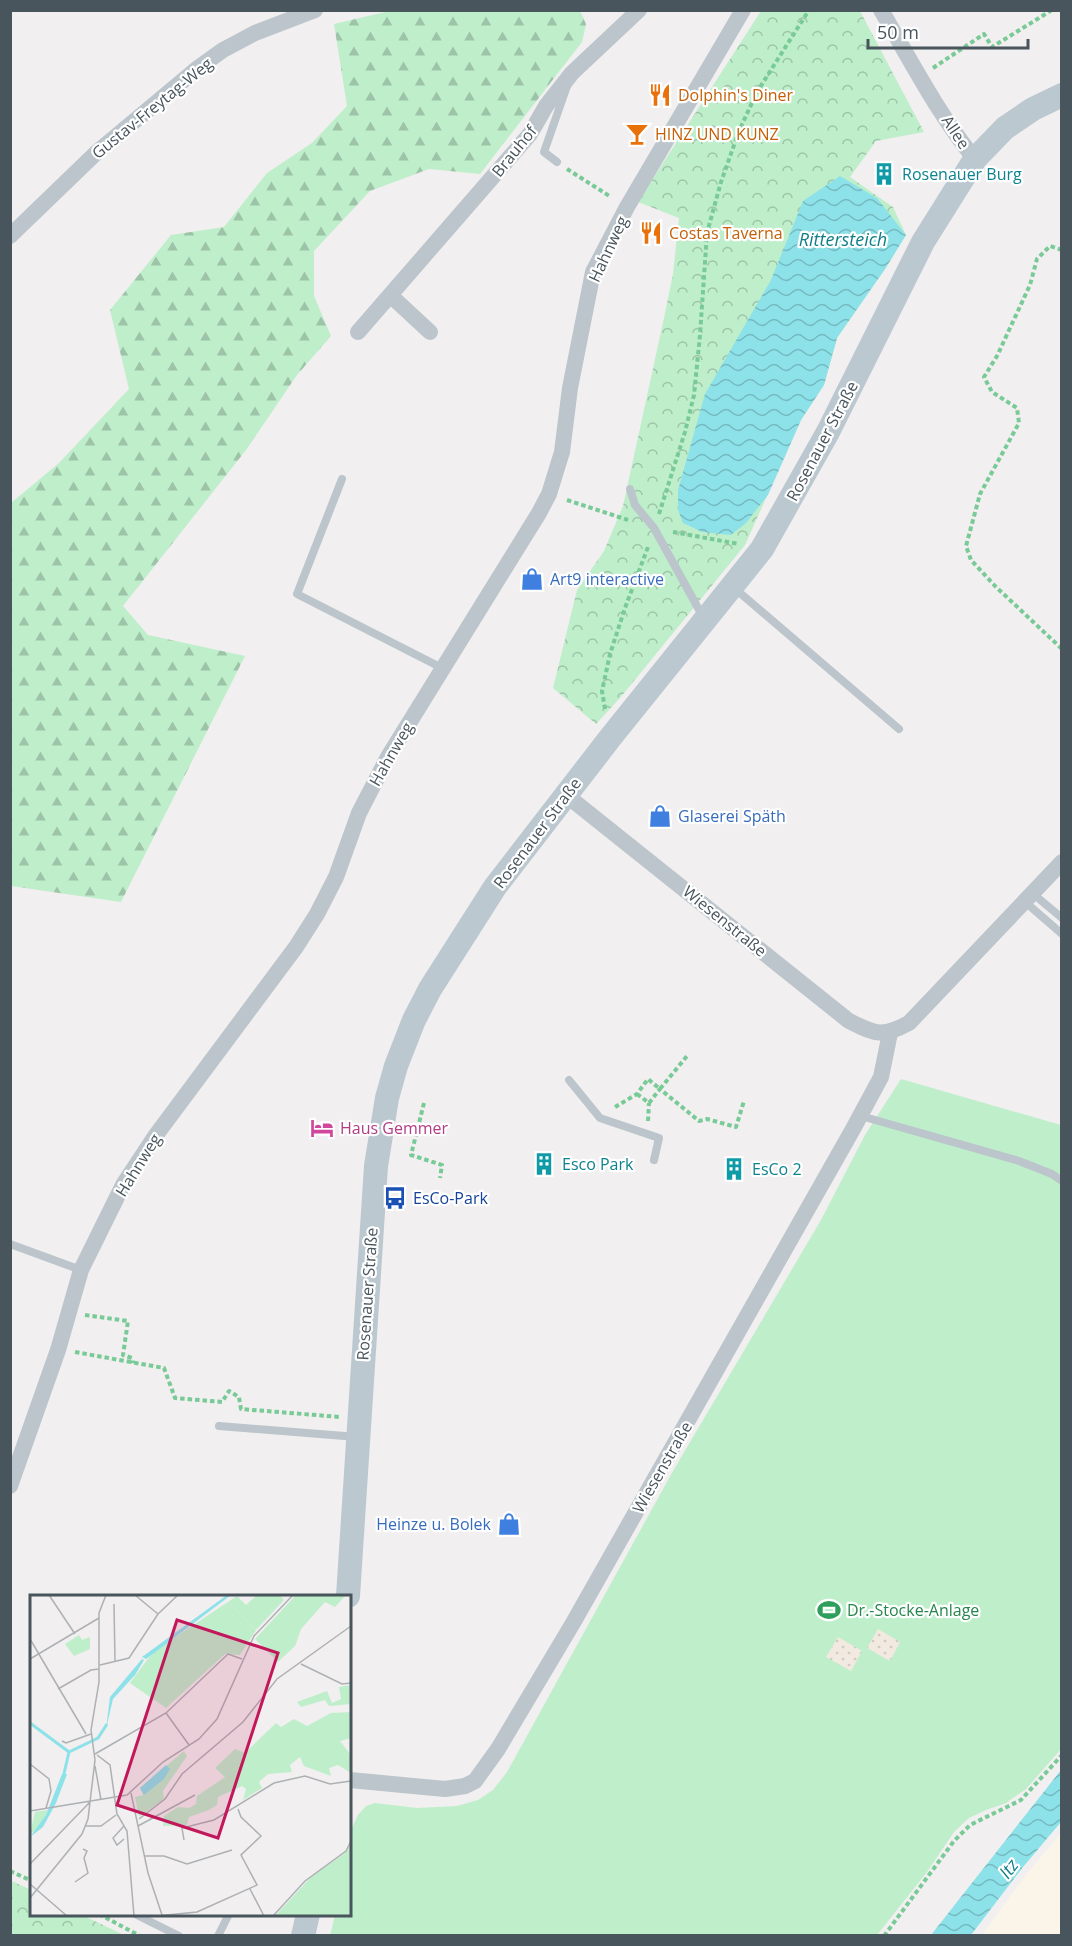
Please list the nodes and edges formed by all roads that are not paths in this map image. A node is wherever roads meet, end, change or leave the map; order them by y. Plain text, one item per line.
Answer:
1 (315, 10) edge
2 (639, 10) edge
3 (743, 10) edge
4 (881, 10) edge
5 (572, 73) junction
6 (1062, 95) edge
7 (975, 159) junction
8 (557, 162) dead end
9 (10, 236) edge
10 (390, 295) junction
11 (358, 332) dead end
12 (430, 332) dead end
13 (342, 479) dead end
14 (630, 489) dead end
15 (732, 587) junction
16 (705, 620) junction
17 (442, 668) junction
18 (899, 729) dead end
19 (566, 795) junction
20 (1062, 862) edge
21 (1028, 897) junction
22 (1062, 918) edge
23 (1062, 934) edge
24 (890, 1033) junction
25 (569, 1080) dead end
26 (861, 1116) junction
27 (654, 1160) dead end
28 (1062, 1181) edge
29 (10, 1244) edge
30 (81, 1270) junction
31 (219, 1426) dead end
32 (358, 1428) junction
33 (10, 1486) edge
34 (348, 1595) edge
35 (351, 1780) edge
36 (139, 1916) edge
37 (227, 1916) edge
38 (308, 1916) edge
39 (178, 1935) edge
40 (218, 1935) edge
41 (303, 1935) edge

1 - 9 street, Gustav-Freytag-Weg
2 - 5 street, Brauhof
3 - 17 street, Hahnweg
4 - 7 street, Allee
5 - 8 lane
5 - 10 street, Brauhof
6 - 7 street, Allee
7 - 15 street, Rosenauer Straße
10 - 11 street, Brauhof
10 - 12 street
13 - 17 lane
14 - 16 lane
15 - 16 street, Rosenauer Straße
15 - 18 lane
16 - 19 street, Rosenauer Straße
17 - 30 street, Hahnweg
19 - 24 street, Wiesenstraße
19 - 32 street, Rosenauer Straße
20 - 21 street
21 - 22 lane
21 - 23 lane
21 - 24 street
24 - 26 street, Wiesenstraße
25 - 27 lane
26 - 28 lane
26 - 35 street, Wiesenstraße
29 - 30 lane
30 - 33 street, Hahnweg
31 - 32 lane
32 - 34 street, Rosenauer Straße
36 - 39 lane
37 - 40 lane
38 - 41 street

